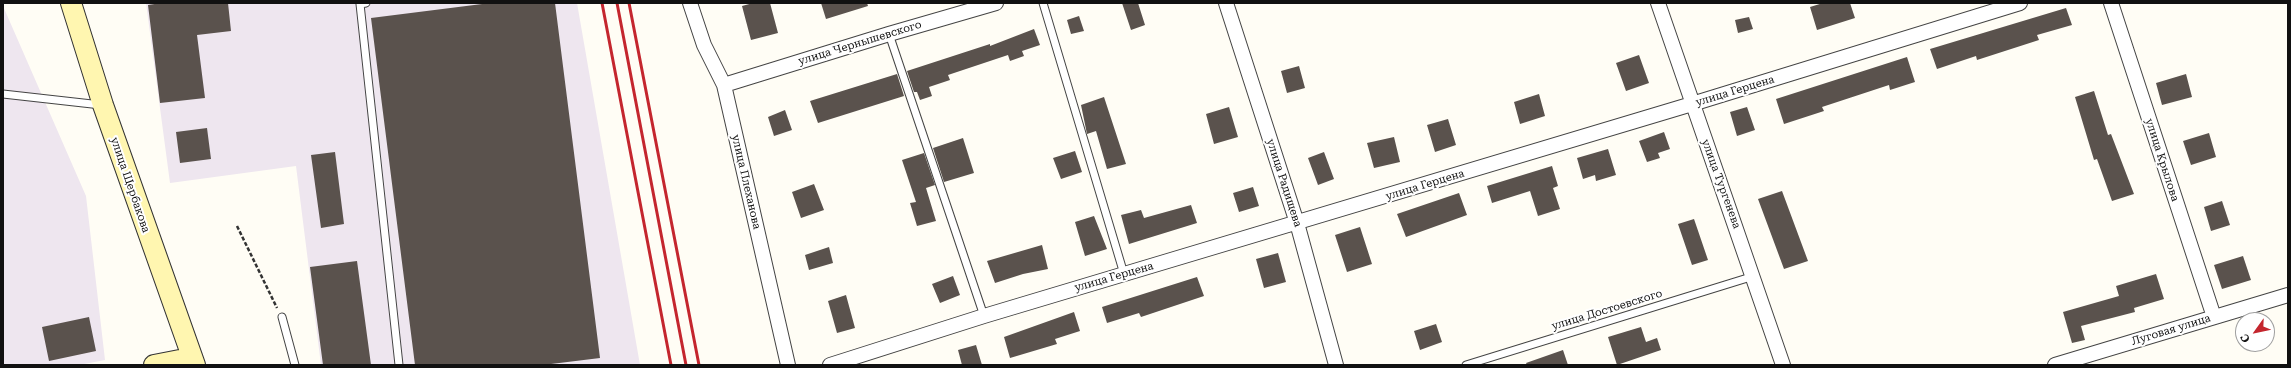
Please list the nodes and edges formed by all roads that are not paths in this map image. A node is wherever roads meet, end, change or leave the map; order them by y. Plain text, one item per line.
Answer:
1 (366, 3) edge
2 (690, 3) edge
3 (996, 3) edge
4 (1043, 3) edge
5 (1226, 3) edge
6 (1658, 3) edge
7 (2020, 3) edge
8 (2110, 3) edge
9 (73, 6) edge
10 (889, 34) junction
11 (724, 85) junction
12 (3, 94) edge
13 (1692, 104) junction
14 (103, 105) junction
15 (1298, 223) junction
16 (1124, 274) junction
17 (1754, 276) junction
18 (2288, 295) edge
19 (984, 316) junction
20 (282, 317) road end
21 (2214, 317) junction
22 (193, 361) edge
23 (154, 365) edge
24 (295, 365) edge
25 (399, 365) edge
26 (788, 365) edge
27 (830, 365) edge
28 (1336, 365) edge
29 (1466, 365) edge
30 (1783, 365) edge
31 (2055, 365) edge

1 - 25 lane
2 - 11 street, улица Плеханова
3 - 10 street, улица Чернышевского
4 - 16 lane
5 - 15 street, улица Радищева
6 - 13 street, улица Тургенева
7 - 13 street, улица Герцена
8 - 21 street, улица Крылова
9 - 14 main road, улица Щербакова
10 - 11 street, улица Чернышевского
10 - 19 lane
11 - 26 street, улица Плеханова
12 - 14 lane
13 - 15 street, улица Герцена
13 - 17 street, улица Тургенева
14 - 22 main road, улица Щербакова
15 - 16 street, улица Герцена
15 - 28 street, улица Радищева
16 - 19 street, улица Герцена
17 - 29 lane, улица Достоевского
17 - 30 street, улица Тургенева
18 - 21 street, Луговая улица
19 - 27 street, улица Герцена
20 - 24 lane
21 - 31 street, Луговая улица
22 - 23 main road

